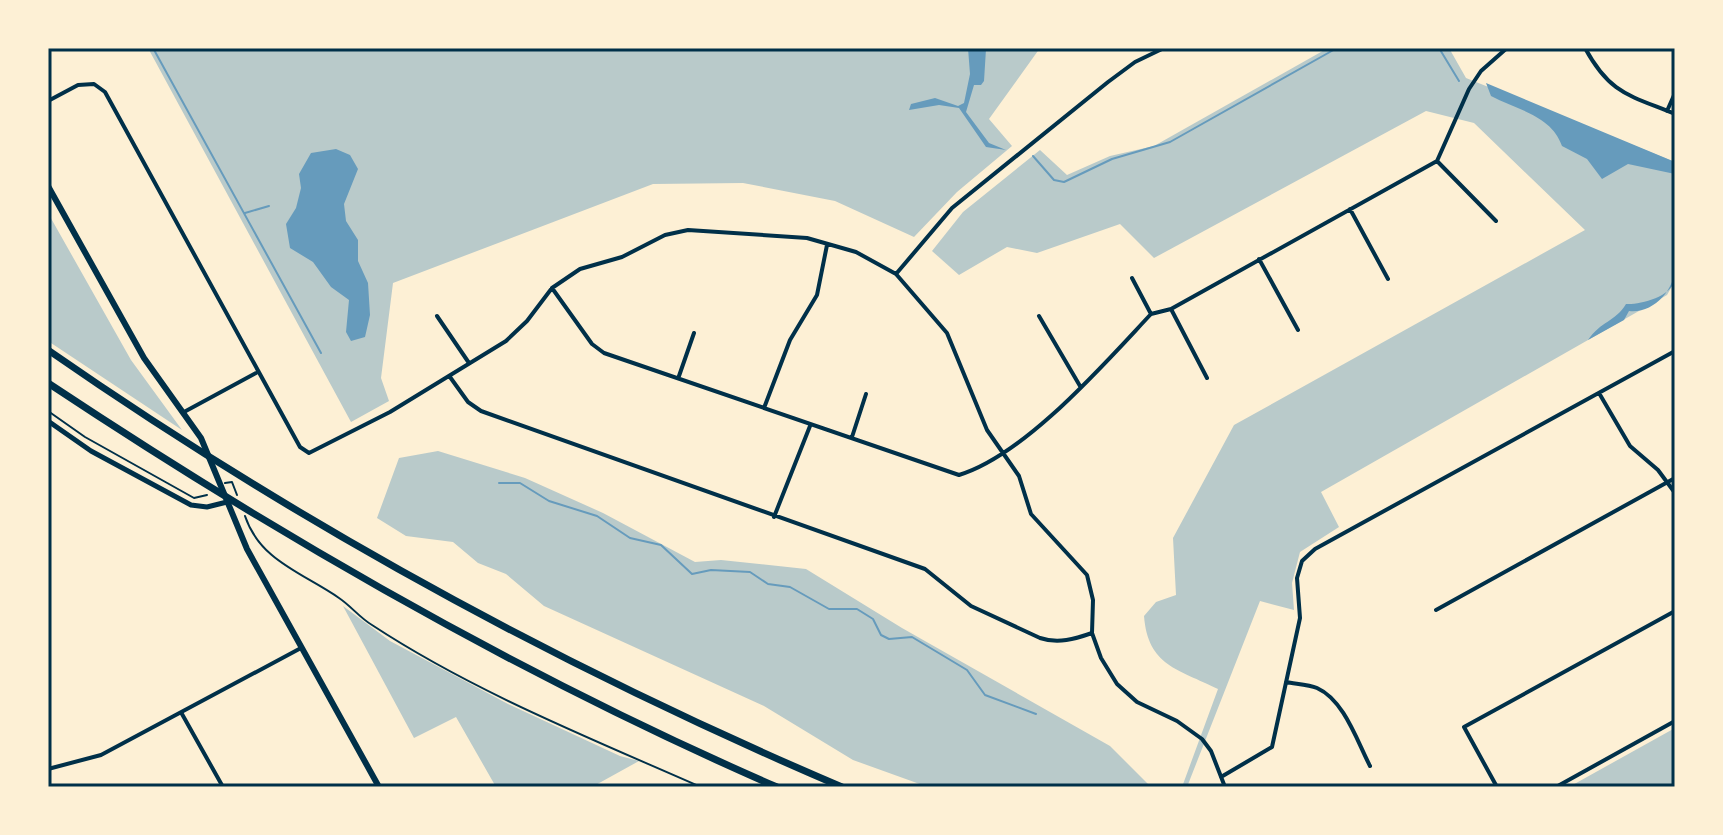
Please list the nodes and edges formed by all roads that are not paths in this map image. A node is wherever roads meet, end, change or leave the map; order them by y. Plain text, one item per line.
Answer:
1 (1164, 48) edge
2 (1507, 48) edge
3 (1585, 48) edge
4 (1675, 93) edge
5 (48, 101) edge
6 (1667, 111) junction
7 (1675, 114) edge
8 (1437, 161) junction
9 (48, 186) edge
10 (1350, 209) junction
11 (1496, 221) dead end
12 (827, 245) junction
13 (1259, 259) junction
14 (896, 274) junction
15 (1132, 278) dead end
16 (1388, 279) dead end
17 (552, 288) junction
18 (1171, 309) junction
19 (1151, 314) junction
20 (437, 316) dead end
21 (1039, 316) dead end
22 (1298, 330) dead end
23 (694, 333) dead end
24 (48, 350) edge
25 (1675, 351) edge
26 (469, 363) junction
27 (256, 373) junction
28 (679, 376) junction
29 (450, 377) junction
30 (1207, 378) dead end
31 (48, 383) edge
32 (1080, 386) junction
33 (1599, 393) junction
34 (866, 394) dead end
35 (764, 408) junction
36 (184, 412) junction
37 (48, 421) edge
38 (810, 426) junction
39 (852, 438) junction
40 (1002, 453) junction
41 (1675, 478) edge
42 (1667, 483) junction
43 (1675, 493) edge
44 (227, 502) junction
45 (774, 517) junction
46 (1436, 610) dead end
47 (1675, 611) edge
48 (1092, 633) junction
49 (302, 648) junction
50 (1286, 682) junction
51 (182, 714) junction
52 (1675, 721) edge
53 (1370, 766) dead end
54 (48, 769) edge
55 (1221, 777) junction
56 (223, 787) edge
57 (379, 787) edge
58 (777, 787) edge
59 (842, 787) edge
60 (1225, 787) edge
61 (1497, 787) edge
62 (1556, 787) edge

1 - 14 street
2 - 8 street
3 - 6 street
4 - 6 street
5 - 27 street
6 - 7 street
8 - 10 street
8 - 11 street
9 - 36 main road
10 - 13 street
10 - 16 street
12 - 14 street
12 - 17 street
12 - 35 street
13 - 18 street
13 - 22 street
14 - 40 street
15 - 19 street
17 - 26 street
17 - 28 street
18 - 19 street
18 - 30 street
19 - 32 street
20 - 26 street
21 - 32 street
23 - 28 street
24 - 59 highway
25 - 33 street
26 - 29 street
27 - 29 street
27 - 36 street
28 - 35 street
29 - 45 street
31 - 58 highway
32 - 40 street
33 - 42 street
33 - 50 street
34 - 39 street
35 - 38 street
36 - 44 main road
37 - 44 street
38 - 39 street
38 - 45 street
39 - 40 street
40 - 48 street
41 - 42 street
42 - 43 street
42 - 46 street
44 - 49 main road
45 - 48 street
47 - 61 street
48 - 55 street
49 - 51 street
49 - 57 main road
50 - 53 street
50 - 55 street
51 - 54 street
51 - 56 street
52 - 62 street
55 - 60 street

